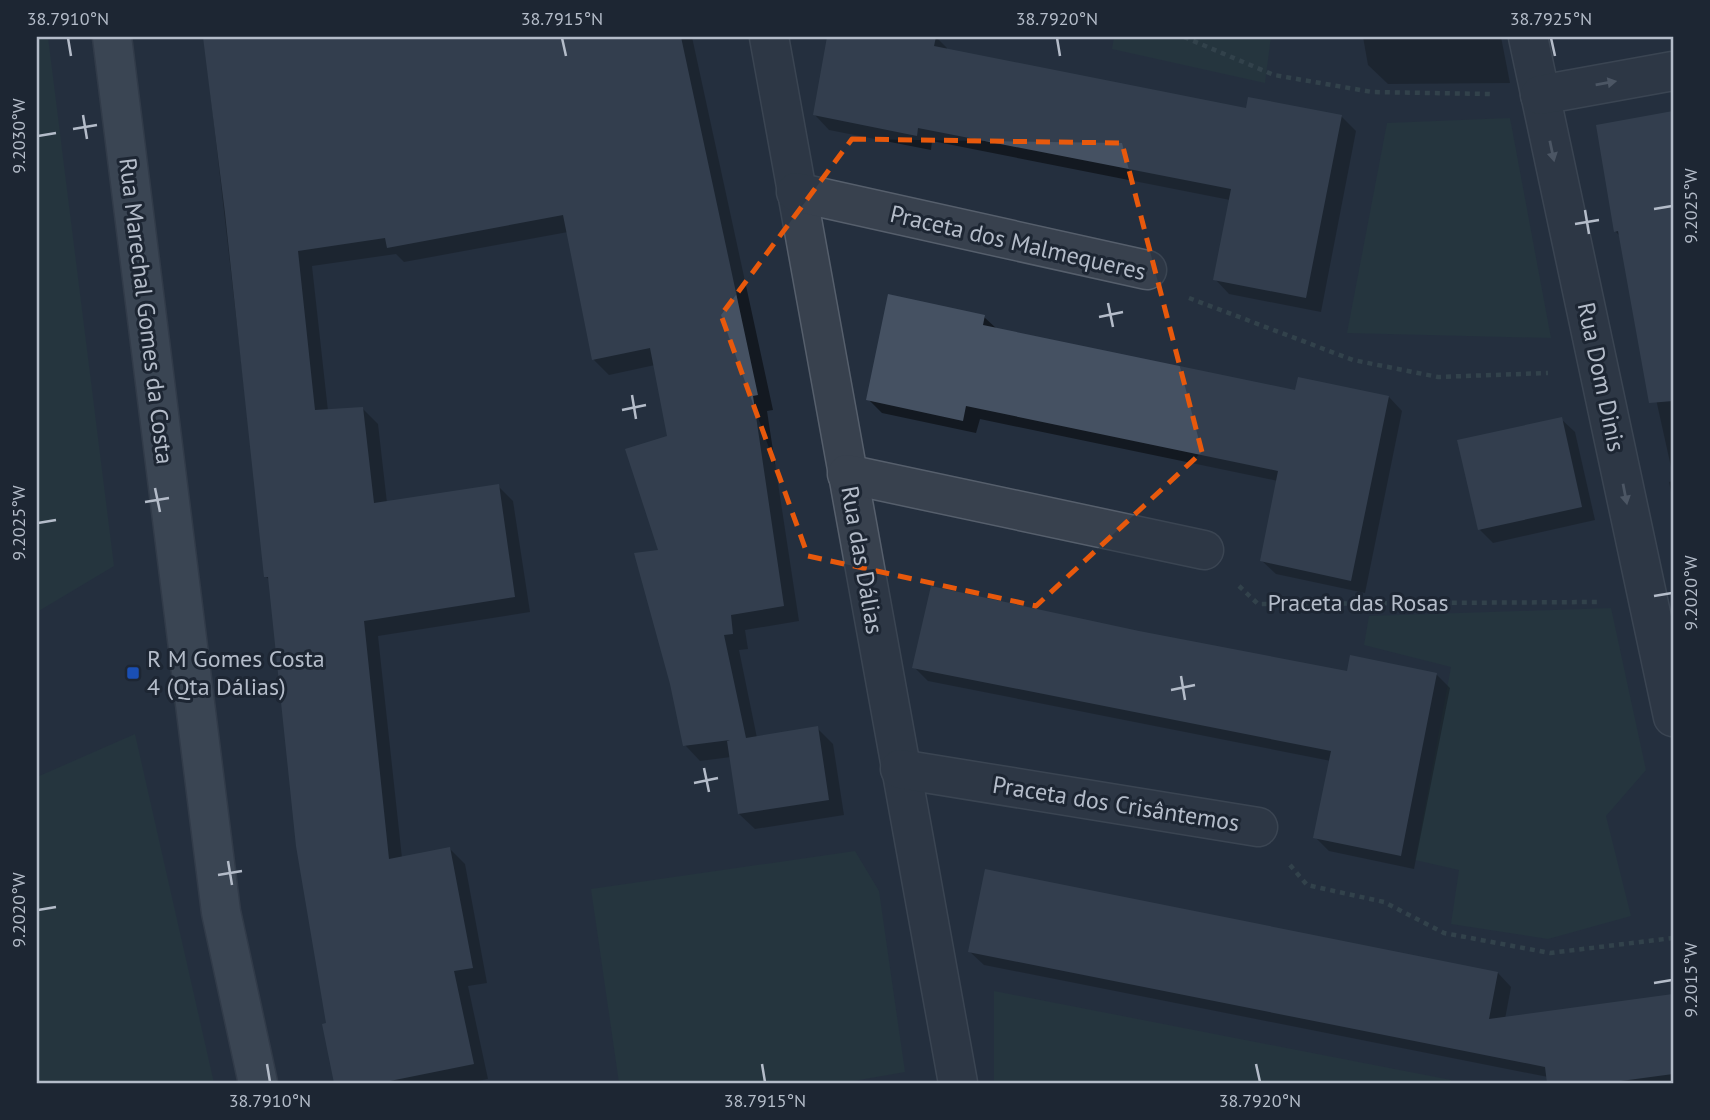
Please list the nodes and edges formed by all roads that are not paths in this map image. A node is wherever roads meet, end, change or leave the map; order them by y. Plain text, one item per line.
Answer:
1 (112, 37) edge
2 (769, 37) edge
3 (1528, 37) edge
4 (1673, 71) edge
5 (1540, 95) junction
6 (796, 191) junction
7 (1147, 270) road end
8 (847, 474) junction
9 (1204, 550) road end
10 (1658, 616) edge
11 (1673, 717) edge
12 (900, 769) junction
13 (1258, 827) road end
14 (258, 1083) edge
15 (958, 1083) edge

1 - 14 main road, Rua Marechal Gomes da Costa
2 - 6 street, Rua das Dálias
3 - 5 street, Rua Dom Dinis
5 -> 4 street
5 -> 10 street, Rua Dom Dinis
6 - 7 street, Praceta dos Malmequeres
6 - 8 street, Rua das Dálias
8 - 9 street
8 - 12 street, Rua das Dálias
10 - 11 street, Rua Dom Dinis
12 - 13 street, Praceta dos Crisântemos
12 - 15 street, Rua das Dálias

